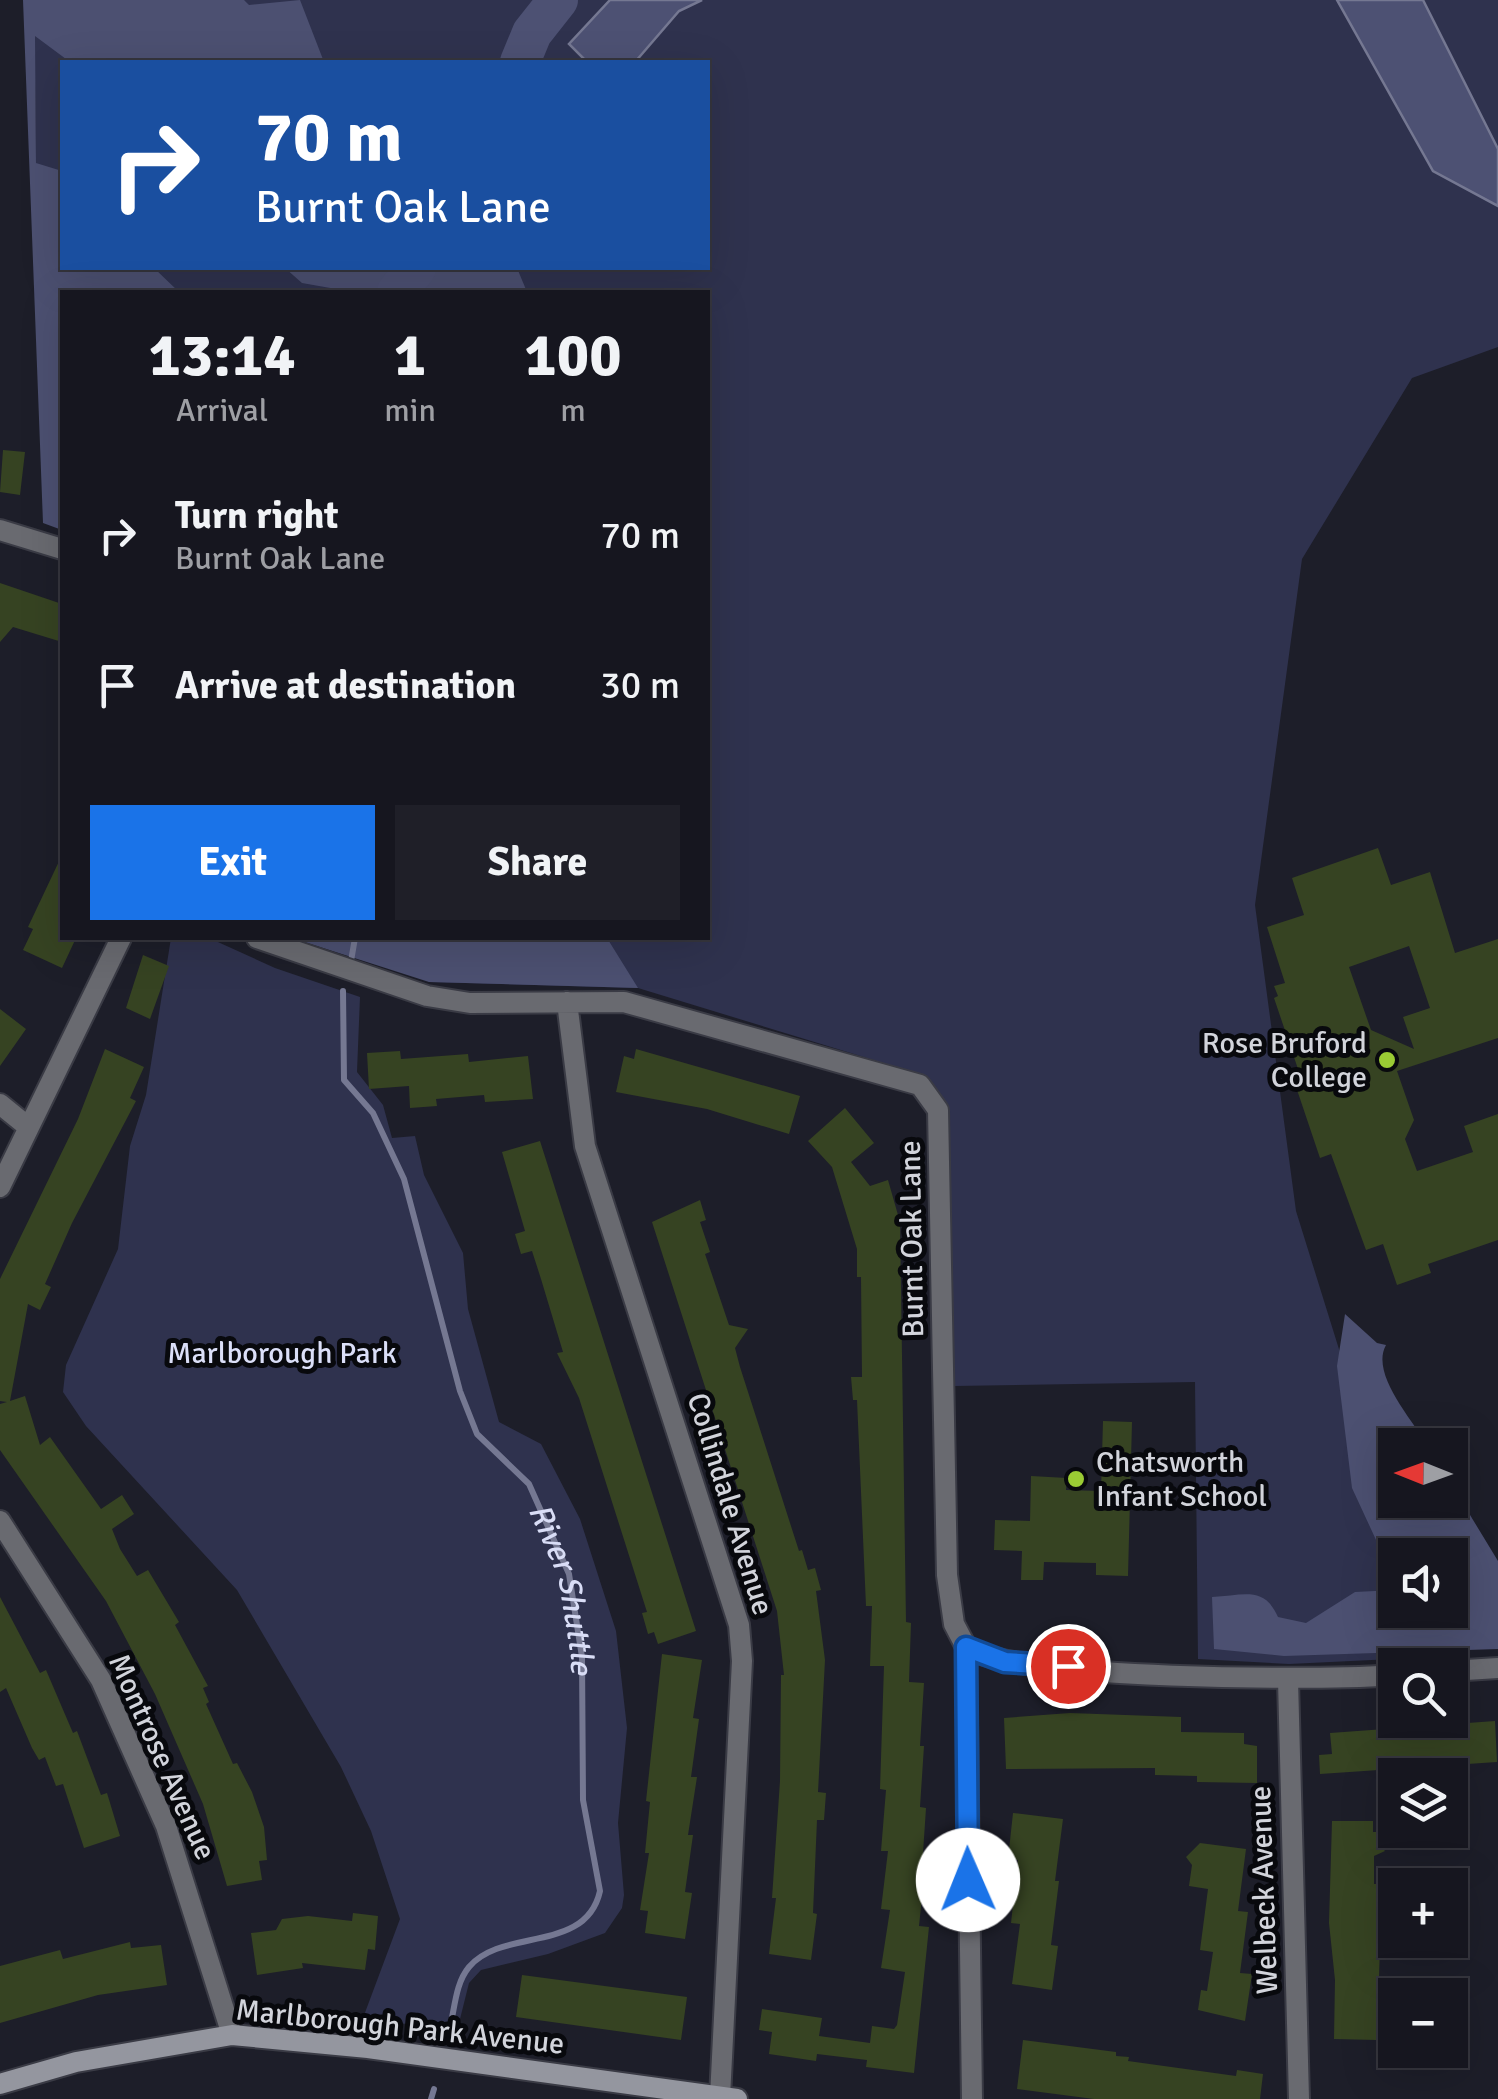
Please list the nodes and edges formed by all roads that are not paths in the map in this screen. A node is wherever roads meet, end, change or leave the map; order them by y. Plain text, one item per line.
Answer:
1 (0, 530) edge
2 (60, 547) edge
3 (121, 940) edge
4 (263, 940) edge
5 (567, 1002) junction
6 (0, 1104) edge
7 (27, 1126) junction
8 (0, 1187) edge
9 (0, 1520) edge
10 (966, 1647) junction
11 (1498, 1668) edge
12 (1468, 1670) edge
13 (1378, 1676) edge
14 (1288, 1680) junction
15 (232, 2035) junction
16 (0, 2084) edge
17 (729, 2098) edge
18 (972, 2099) edge
19 (1300, 2099) edge

1 - 2 street
3 - 7 street
4 - 5 street, Burnt Oak Lane
5 - 10 street, Burnt Oak Lane
5 - 17 street, Collindale Avenue
6 - 7 street
7 - 8 street
9 - 15 street, Montrose Avenue
10 - 14 street
10 - 18 street, Burnt Oak Lane
11 - 12 street
13 - 14 street
14 - 19 street, Welbeck Avenue
15 - 16 street, Marlborough Park Avenue
15 - 17 street, Marlborough Park Avenue

